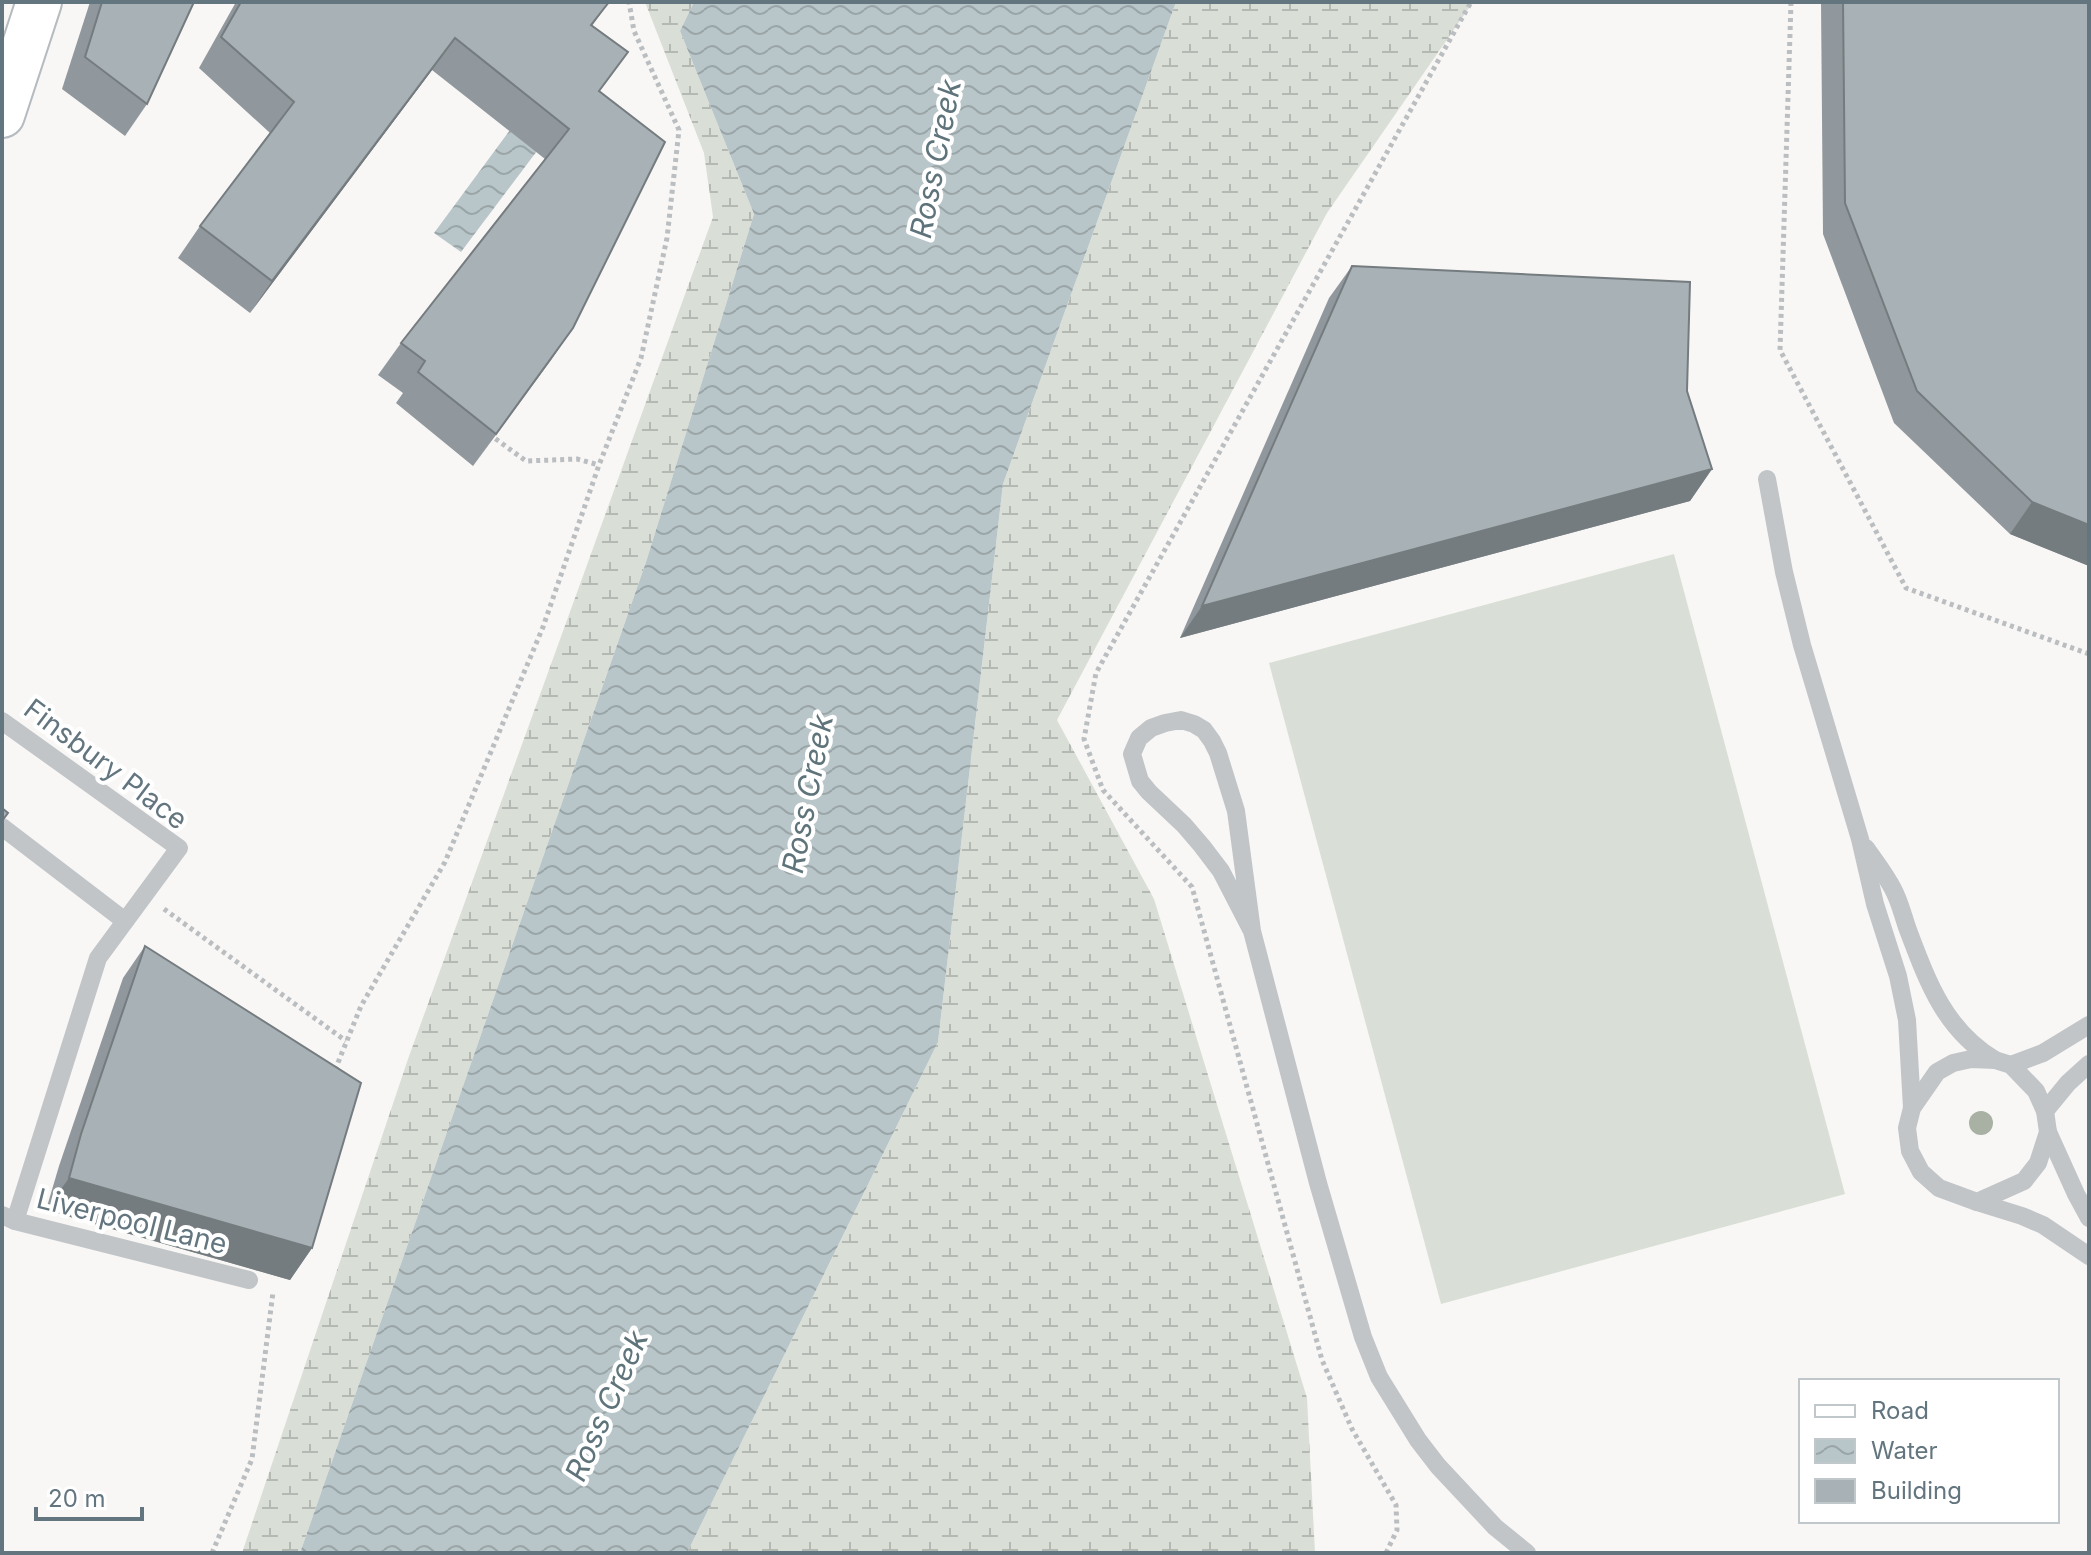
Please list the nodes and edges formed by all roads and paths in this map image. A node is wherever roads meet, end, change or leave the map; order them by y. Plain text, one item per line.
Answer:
1 (39, 2) edge
2 (628, 2) edge
3 (1471, 2) edge
4 (1791, 2) edge
5 (2, 115) edge
6 (487, 432) edge
7 (599, 465) junction
8 (1767, 479) dead end
9 (2089, 654) edge
10 (2, 721) edge
11 (2, 827) edge
12 (1860, 839) junction
13 (144, 895) junction
14 (125, 921) junction
15 (1252, 931) junction
16 (2089, 1025) edge
17 (346, 1041) junction
18 (2003, 1063) junction
19 (2089, 1064) edge
20 (332, 1075) edge
21 (1912, 1108) junction
22 (2045, 1111) junction
23 (2048, 1132) junction
24 (1977, 1202) junction
25 (8, 1218) edge
26 (2089, 1218) edge
27 (2089, 1256) edge
28 (249, 1280) dead end
29 (273, 1284) dead end
30 (212, 1553) edge
31 (1386, 1553) edge
32 (1527, 1553) edge

1 - 5 main road
2 - 7 path
3 - 31 path
4 - 9 path
6 - 7 path
7 - 17 path
8 - 12 lane
10 - 13 lane, Finsbury Place
11 - 14 lane
12 - 18 lane
12 - 21 lane
13 - 14 lane, Finsbury Place
13 - 17 path
14 - 25 lane, Finsbury Place
15 - 15 lane
15 - 32 lane
16 - 18 lane
17 - 20 path
18 - 21 lane
18 - 22 lane
19 - 22 lane
21 - 24 lane
22 - 23 lane
23 - 24 lane
23 - 26 lane
24 - 27 lane
25 - 28 lane, Liverpool Lane
29 - 30 path

